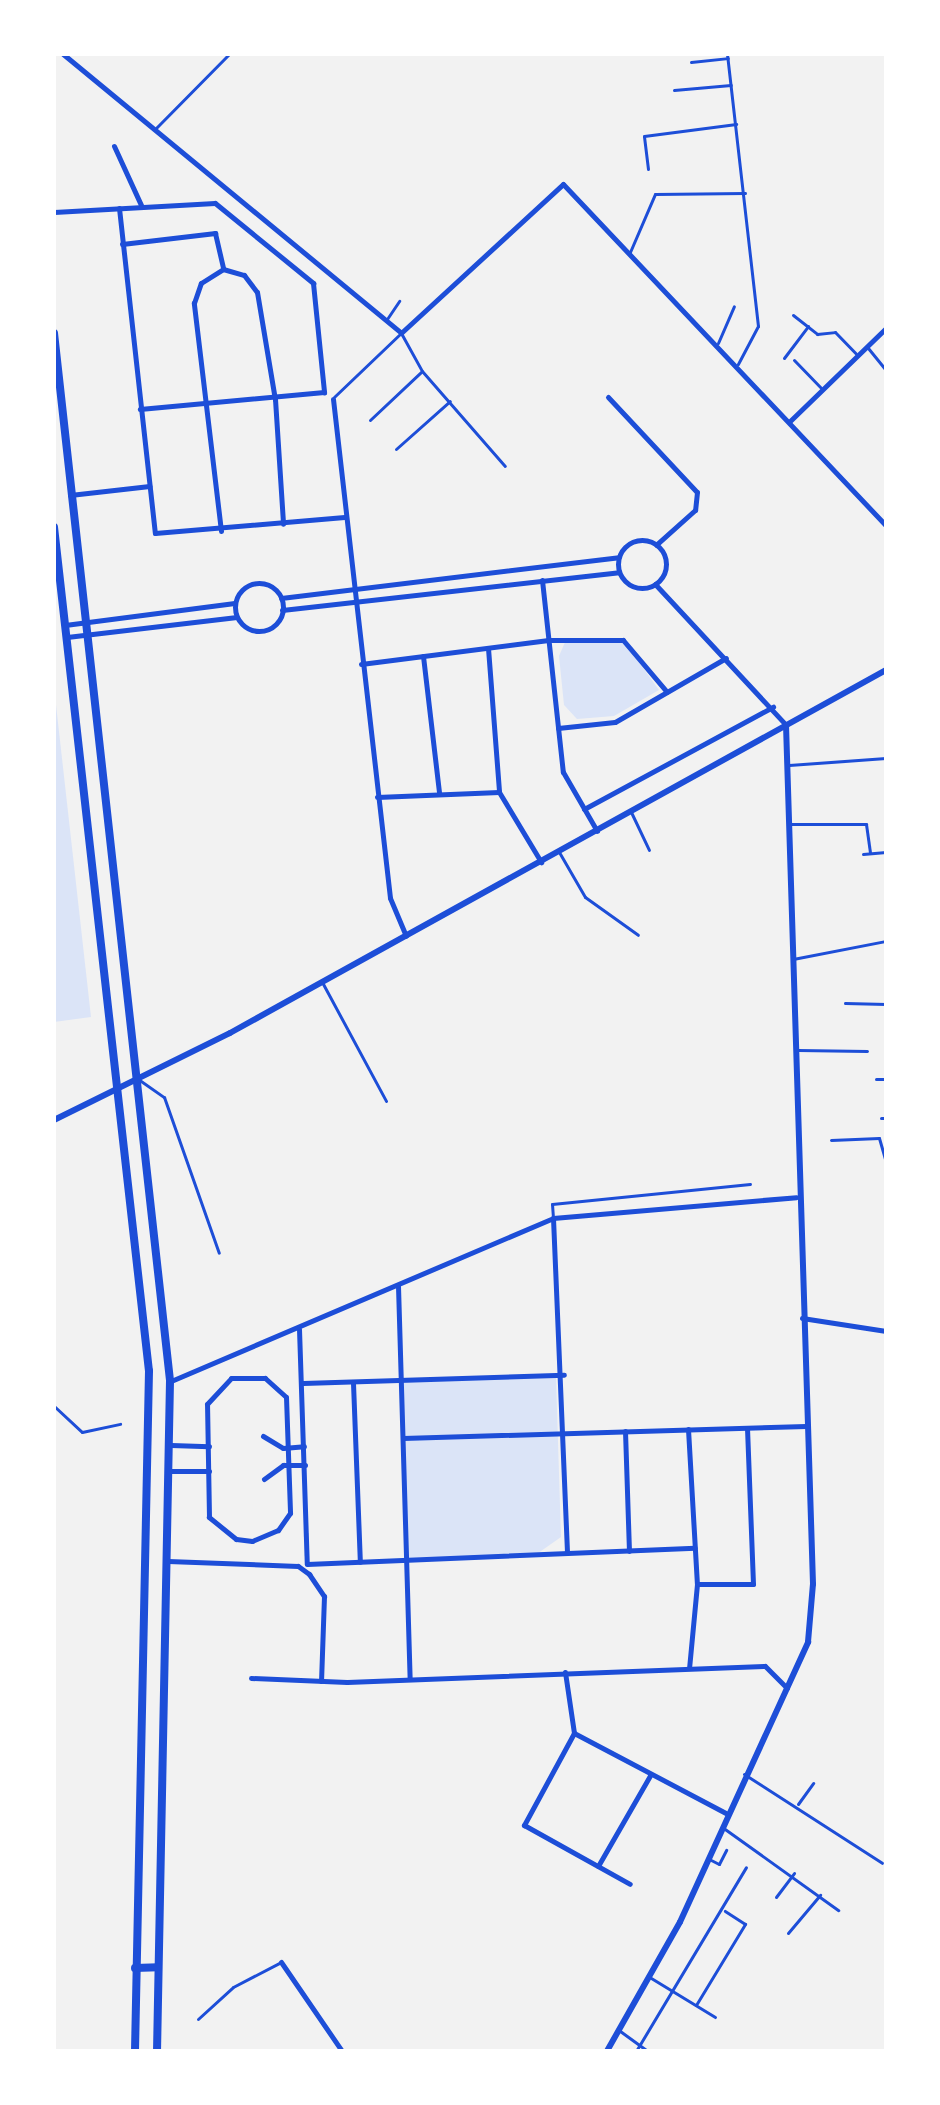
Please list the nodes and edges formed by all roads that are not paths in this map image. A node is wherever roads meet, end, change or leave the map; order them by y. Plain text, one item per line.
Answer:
1 (63, 54) edge
2 (229, 54) edge
3 (728, 56) edge
4 (691, 62) dead end
5 (731, 85) junction
6 (674, 90) dead end
7 (736, 124) junction
8 (154, 130) junction
9 (114, 146) dead end
10 (648, 169) dead end
11 (745, 193) junction
12 (141, 205) junction
13 (119, 208) junction
14 (54, 212) edge
15 (122, 244) junction
16 (630, 252) junction
17 (223, 269) junction
18 (399, 301) dead end
19 (734, 306) dead end
20 (793, 315) dead end
21 (387, 319) junction
22 (808, 326) junction
23 (886, 328) edge
24 (54, 333) edge
25 (401, 333) junction
26 (718, 343) junction
27 (866, 345) junction
28 (856, 354) junction
29 (784, 358) dead end
30 (794, 360) dead end
31 (738, 364) junction
32 (886, 370) edge
33 (422, 371) junction
34 (821, 388) junction
35 (608, 397) dead end
36 (275, 399) junction
37 (333, 399) joint
38 (450, 401) junction
39 (204, 403) junction
40 (140, 409) junction
41 (370, 420) dead end
42 (790, 421) junction
43 (396, 449) dead end
44 (505, 466) dead end
45 (149, 486) junction
46 (70, 495) junction
47 (344, 517) junction
48 (283, 524) junction
49 (886, 526) edge
50 (54, 527) edge
51 (221, 531) junction
52 (656, 545) junction
53 (619, 557) junction
54 (619, 572) junction
55 (542, 580) junction
56 (655, 584) junction
57 (351, 590) junction
58 (281, 598) junction
59 (353, 602) junction
60 (235, 603) junction
61 (282, 610) junction
62 (237, 617) junction
63 (84, 622) junction
64 (65, 625) junction
65 (86, 635) junction
66 (67, 637) junction
67 (548, 640) junction
68 (488, 648) junction
69 (423, 656) junction
70 (726, 658) junction
71 (361, 664) junction
72 (886, 670) edge
73 (667, 692) junction
74 (773, 707) junction
75 (786, 725) junction
76 (558, 728) junction
77 (886, 758) edge
78 (789, 765) junction
79 (439, 792) junction
80 (499, 792) junction
81 (377, 797) junction
82 (584, 809) junction
83 (631, 812) junction
84 (790, 824) junction
85 (597, 831) junction
86 (649, 850) dead end
87 (559, 852) junction
88 (886, 852) edge
89 (870, 853) junction
90 (863, 854) dead end
91 (541, 862) junction
92 (638, 935) dead end
93 (406, 936) junction
94 (886, 941) edge
95 (793, 959) junction
96 (322, 982) junction
97 (845, 1003) dead end
98 (886, 1004) edge
99 (794, 1050) junction
100 (867, 1051) dead end
101 (138, 1079) junction
102 (876, 1079) dead end
103 (886, 1079) edge
104 (116, 1090) junction
105 (386, 1101) dead end
106 (54, 1120) edge
107 (831, 1140) dead end
108 (886, 1162) edge
109 (750, 1184) dead end
110 (796, 1197) junction
111 (553, 1218) junction
112 (219, 1253) dead end
113 (398, 1286) junction
114 (802, 1318) junction
115 (299, 1329) junction
116 (886, 1331) edge
117 (564, 1375) junction
118 (170, 1381) junction
119 (401, 1381) junction
120 (303, 1383) junction
121 (353, 1383) junction
122 (54, 1406) edge
123 (120, 1424) dead end
124 (806, 1426) junction
125 (747, 1428) junction
126 (688, 1429) junction
127 (625, 1431) junction
128 (564, 1433) junction
129 (263, 1436) dead end
130 (403, 1438) junction
131 (171, 1445) junction
132 (209, 1446) junction
133 (304, 1446) junction
134 (283, 1448) junction
135 (283, 1465) junction
136 (305, 1465) junction
137 (170, 1471) junction
138 (209, 1471) junction
139 (264, 1479) dead end
140 (695, 1548) junction
141 (629, 1551) junction
142 (567, 1553) junction
143 (407, 1560) junction
144 (360, 1562) junction
145 (147, 1564) junction
146 (168, 1564) junction
147 (697, 1584) junction
148 (689, 1668) junction
149 (565, 1672) junction
150 (251, 1678) dead end
151 (410, 1679) junction
152 (321, 1681) junction
153 (787, 1688) junction
154 (574, 1733) junction
155 (651, 1774) junction
156 (744, 1774) junction
157 (813, 1783) dead end
158 (798, 1804) junction
159 (726, 1813) junction
160 (722, 1827) junction
161 (726, 1850) dead end
162 (709, 1859) junction
163 (882, 1863) dead end
164 (598, 1866) junction
165 (746, 1867) dead end
166 (794, 1873) junction
167 (630, 1884) dead end
168 (820, 1895) junction
169 (776, 1897) dead end
170 (724, 1910) junction
171 (838, 1910) dead end
172 (788, 1933) dead end
173 (281, 1962) joint
174 (158, 1967) junction
175 (135, 1968) junction
176 (651, 1978) junction
177 (672, 1991) junction
178 (696, 2005) junction
179 (715, 2017) dead end
180 (198, 2019) dead end
181 (620, 2031) junction
182 (640, 2045) junction
183 (135, 2051) edge
184 (157, 2051) edge
185 (342, 2051) edge
186 (607, 2051) edge
187 (636, 2051) edge
188 (648, 2051) edge

1 - 8 street
2 - 8 lane
3 - 4 lane
3 - 5 lane
5 - 6 lane
5 - 7 lane
7 - 10 lane
7 - 11 lane
8 - 21 street
9 - 12 street
11 - 16 lane
11 - 31 lane
12 - 13 street
12 - 36 street
13 - 14 street
13 - 15 street
15 - 17 street
15 - 40 street
16 - 25 street
16 - 26 street
17 - 36 street
17 - 39 street
18 - 21 lane
19 - 26 lane
20 - 22 lane
21 - 25 street
22 - 28 lane
22 - 29 lane
23 - 27 street
24 - 46 main road
25 - 33 lane
25 - 37 lane
26 - 31 street
27 - 28 street
27 - 32 lane
28 - 34 street
30 - 34 lane
31 - 42 street
33 - 38 lane
33 - 41 lane
34 - 42 street
35 - 52 street
36 - 39 street
36 - 48 street
37 - 47 street
38 - 43 lane
38 - 44 lane
39 - 40 street
39 - 51 street
40 - 45 street
42 - 49 street
45 - 46 street
45 - 51 street
46 - 63 main road
47 - 48 street
47 - 57 street
48 - 51 street
50 - 64 main road
52 - 53 street
52 - 56 street
53 - 54 street
53 - 57 street
54 - 55 street
54 - 56 street
55 - 59 street
55 - 67 street
56 - 70 street
57 - 58 street
57 - 59 street
58 - 60 street
58 - 61 street
59 - 61 street
59 - 71 street
60 - 62 street
60 - 63 street
61 - 62 street
62 - 65 street
63 - 64 street
63 - 65 main road
64 - 66 main road
65 - 66 street
65 - 101 main road
66 - 104 main road
67 - 68 street
67 - 73 street
67 - 76 street
68 - 69 street
68 - 80 street
69 - 71 street
69 - 79 street
70 - 73 street
70 - 74 street
71 - 81 street
72 - 75 street
73 - 76 street
74 - 75 street
74 - 82 street
75 - 78 street
75 - 83 street
76 - 82 street
77 - 78 lane
78 - 84 street
79 - 80 street
79 - 81 street
80 - 91 street
81 - 93 street
82 - 85 street
83 - 85 street
83 - 86 lane
84 - 89 lane
84 - 95 street
85 - 87 street
87 - 91 street
87 - 92 lane
88 - 89 lane
89 - 90 lane
91 - 93 street
93 - 96 street
94 - 95 lane
95 - 99 street
96 - 101 street
96 - 105 lane
97 - 98 lane
99 - 100 lane
99 - 110 street
101 - 104 street
101 - 112 lane
101 - 118 main road
102 - 103 lane
104 - 106 street
104 - 145 main road
107 - 108 lane
109 - 111 lane
110 - 111 street
110 - 114 street
111 - 113 street
111 - 117 street
113 - 115 street
113 - 119 street
114 - 116 street
114 - 124 street
115 - 118 street
115 - 120 street
117 - 119 street
117 - 128 street
118 - 131 main road
119 - 121 street
119 - 130 street
120 - 121 street
120 - 133 street
121 - 144 street
122 - 123 lane
124 - 125 street
124 - 153 street
125 - 126 street
125 - 147 street
126 - 127 street
126 - 140 street
127 - 128 street
127 - 141 street
128 - 130 street
128 - 142 street
129 - 134 street
130 - 143 street
131 - 132 street
131 - 137 main road
132 - 134 street
132 - 138 street
133 - 134 street
133 - 136 street
134 - 135 street
135 - 136 street
135 - 138 street
135 - 139 street
136 - 144 street
137 - 138 street
137 - 146 main road
140 - 141 street
140 - 147 street
141 - 142 street
142 - 143 street
143 - 144 street
143 - 151 street
145 - 146 main road
145 - 175 main road
146 - 152 street
146 - 174 main road
147 - 148 street
148 - 149 street
148 - 153 street
149 - 151 street
149 - 154 street
150 - 152 street
151 - 152 street
153 - 156 street
154 - 155 street
154 - 164 street
155 - 159 street
155 - 164 street
156 - 158 lane
156 - 159 street
157 - 158 lane
158 - 163 lane
159 - 160 street
160 - 162 street
160 - 166 lane
161 - 162 lane
162 - 176 street
164 - 167 street
165 - 170 lane
166 - 168 lane
166 - 169 lane
168 - 171 lane
168 - 172 lane
170 - 177 lane
170 - 178 lane
173 - 180 lane
173 - 185 street
174 - 175 main road
174 - 184 main road
175 - 183 main road
176 - 177 lane
176 - 181 street
177 - 178 lane
177 - 182 lane
178 - 179 lane
181 - 182 lane
181 - 186 street
182 - 187 lane
182 - 188 lane

